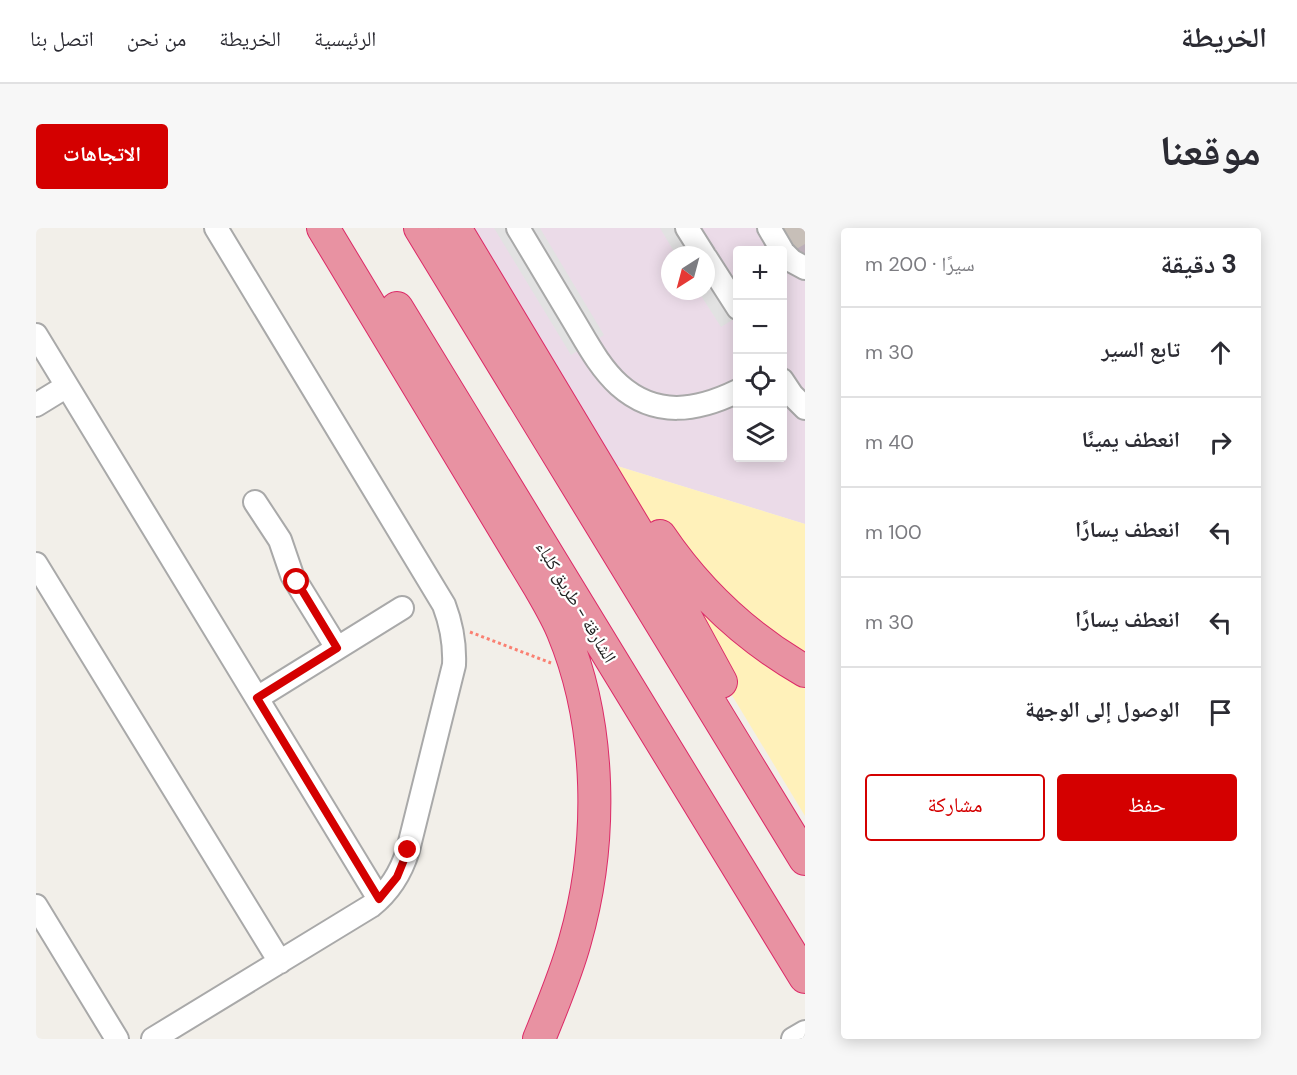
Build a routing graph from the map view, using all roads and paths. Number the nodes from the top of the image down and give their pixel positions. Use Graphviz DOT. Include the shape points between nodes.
graph roads {
  1 [pos="216,228"];
  2 [pos="323,228"];
  3 [pos="348,228"];
  4 [pos="420,228"];
  5 [pos="455,228"];
  6 [pos="518,228"];
  7 [pos="687,228"];
  8 [pos="769,228"];
  9 [pos="699,246"];
  10 [pos="789,259"];
  11 [pos="715,270"];
  12 [pos="733,295"];
  13 [pos="36,335"];
  14 [pos="527,348"];
  15 [pos="67,386"];
  16 [pos="733,393"];
  17 [pos="36,405"];
  18 [pos="255,502"];
  19 [pos="36,564"];
  20 [pos="402,608"];
  21 [pos="452,624"];
  22 [pos="337,648"];
  23 [pos="805,671"];
  24 [pos="577,673"];
  25 [pos="257,698"];
  26 [pos="789,832"];
  27 [pos="805,859"];
  28 [pos="379,899"];
  29 [pos="36,906"];
  30 [pos="280,962"];
  31 [pos="805,977"];
  32 [pos="805,1032"];
  33 [pos="117,1039"];
  34 [pos="153,1039"];
  35 [pos="539,1039"];
  36 [pos="793,1039"];
  1 -- 21 [label="street" via="428,577"];
  2 -- 24 [label="highway" via="540,588 563,631"];
  3 -- 31 [label="highway, الشارقة - طريق كلباء"];
  4 -- 26 [label="highway"];
  5 -- 14 [label="highway"];
  6 -- 16 [label="street" via="594,353 620,386 659,406 681,409 703,406"];
  7 -- 9 [label="street"];
  8 -- 10 [label="street"];
  11 -- 12 [label="street"];
  13 -- 15 [label="street"];
  14 -- 23 [label="highway" via="698,586 735,623"];
  14 -- 26 [label="highway" via="682,609 775,784"];
  15 -- 17 [label="street"];
  15 -- 25 [label="street"];
  18 -- 22 [label="street" via="280,540 292,575"];
  19 -- 30 [label="street"];
  20 -- 22 [label="street"];
  21 -- 24 [label="path"];
  21 -- 28 [label="street" via="455,645 450,687 408,850 397,877"];
  22 -- 25 [label="street"];
  24 -- 35 [label="highway" via="592,750 593,826 576,940"];
  25 -- 28 [label="street"];
  26 -- 27 [label="highway"];
  28 -- 30 [label="street"];
  29 -- 33 [label="street"];
  30 -- 34 [label="street"];
  32 -- 36 [label="street"];
}
